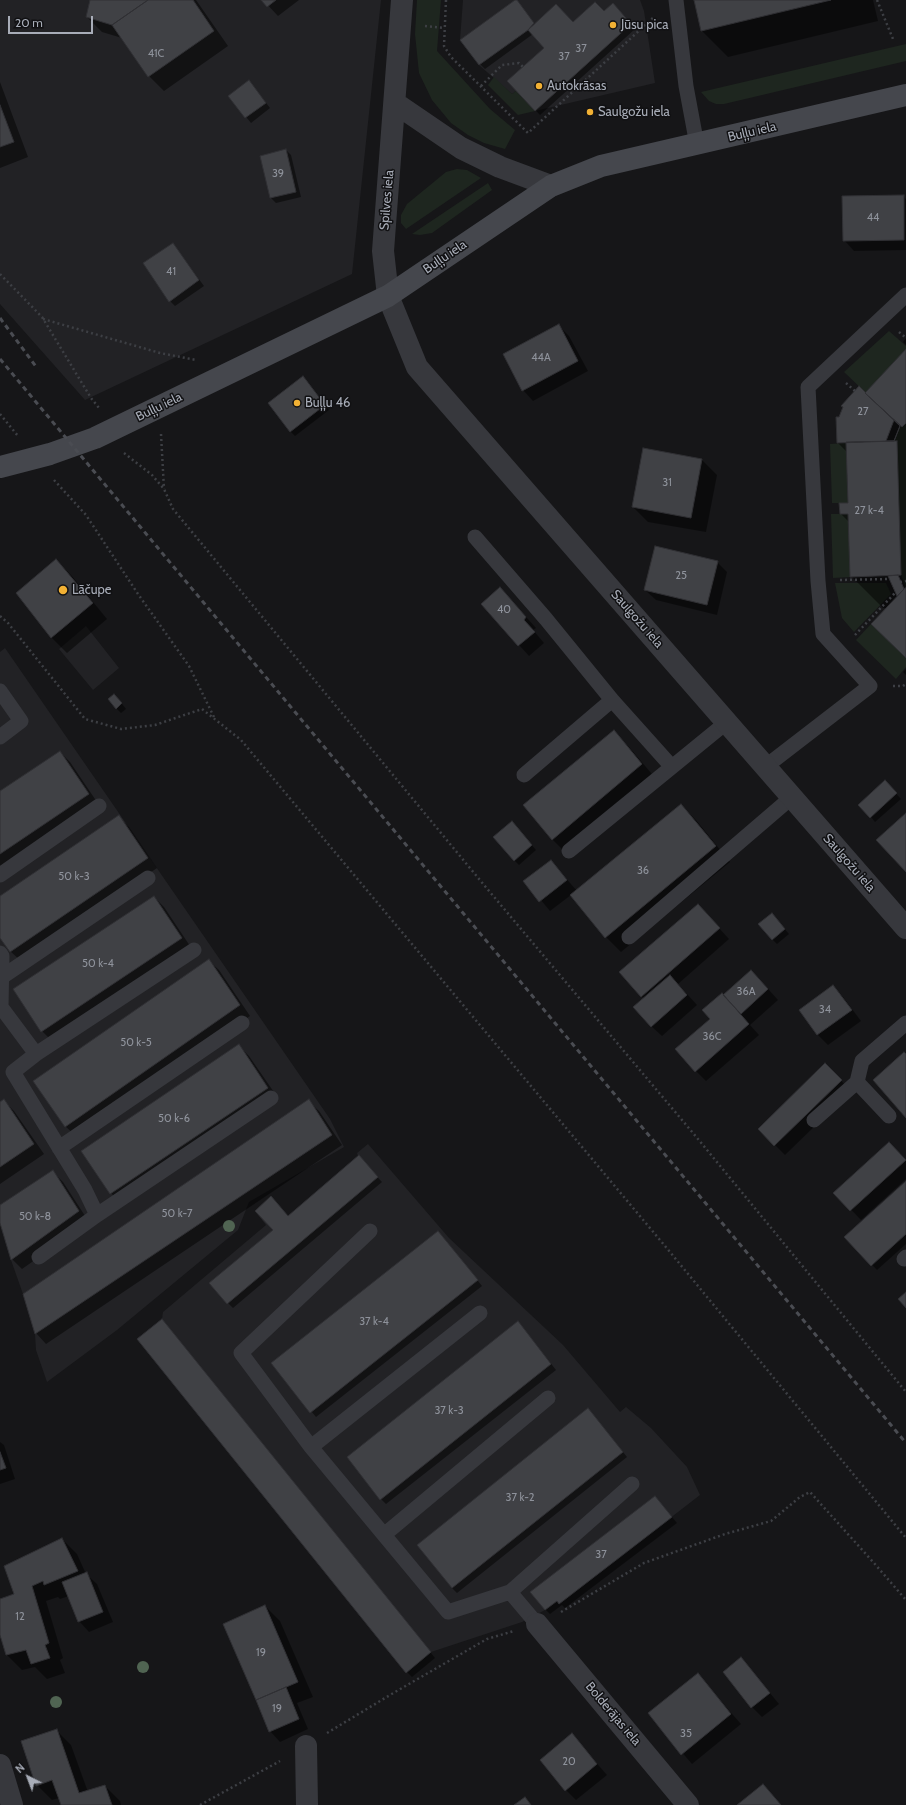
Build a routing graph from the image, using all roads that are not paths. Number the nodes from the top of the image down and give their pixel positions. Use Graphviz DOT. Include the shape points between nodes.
graph roads {
  1 [pos="402,0"];
  2 [pos="676,0"];
  3 [pos="906,95"];
  4 [pos="395,103"];
  5 [pos="697,145"];
  6 [pos="550,186"];
  7 [pos="906,295"];
  8 [pos="388,296"];
  9 [pos="0,467"];
  10 [pos="475,537"];
  11 [pos="1,694"];
  12 [pos="612,700"];
  13 [pos="727,722"];
  14 [pos="0,737"];
  15 [pos="672,767"];
  16 [pos="765,767"];
  17 [pos="524,775"];
  18 [pos="792,797"];
  19 [pos="99,806"];
  20 [pos="569,851"];
  21 [pos="0,875"];
  22 [pos="148,878"];
  23 [pos="906,928"];
  24 [pos="629,937"];
  25 [pos="194,950"];
  26 [pos="0,953"];
  27 [pos="2,977"];
  28 [pos="0,1006"];
  29 [pos="242,1023"];
  30 [pos="906,1023"];
  31 [pos="36,1054"];
  32 [pos="857,1082"];
  33 [pos="271,1098"];
  34 [pos="889,1116"];
  35 [pos="814,1120"];
  36 [pos="59,1148"];
  37 [pos="98,1215"];
  38 [pos="370,1231"];
  39 [pos="39,1257"];
  40 [pos="480,1313"];
  41 [pos="548,1398"];
  42 [pos="311,1447"];
  43 [pos="632,1484"];
  44 [pos="385,1534"];
  45 [pos="510,1592"];
  46 [pos="538,1624"];
  47 [pos="306,1746"];
  48 [pos="0,1765"];
  49 [pos="12,1805"];
  50 [pos="307,1805"];
  51 [pos="688,1805"];
  1 -- 4 [label="street, Spilves iela"];
  2 -- 5 [label="lane" via="686,86"];
  3 -- 5 [label="street, Buļļu iela"];
  4 -- 6 [label="street" via="461,148 500,167"];
  4 -- 8 [label="street, Spilves iela" via="383,250"];
  5 -- 6 [label="street, Buļļu iela" via="601,166"];
  6 -- 8 [label="street, Buļļu iela"];
  7 -- 16 [label="lane" via="808,387 823,634 870,686"];
  8 -- 9 [label="street, Buļļu iela" via="73,447"];
  8 -- 13 [label="street, Saulgožu iela" via="417,367"];
  10 -- 12 [label="lane"];
  11 -- 14 [label="lane" via="21,721"];
  12 -- 15 [label="lane"];
  12 -- 17 [label="lane"];
  13 -- 15 [label="lane"];
  13 -- 16 [label="street, Saulgožu iela"];
  15 -- 20 [label="lane"];
  16 -- 18 [label="street, Saulgožu iela"];
  18 -- 23 [label="street, Saulgožu iela"];
  18 -- 24 [label="lane"];
  19 -- 21 [label="lane"];
  22 -- 27 [label="lane"];
  25 -- 31 [label="lane"];
  26 -- 27 [label="lane"];
  27 -- 28 [label="lane"];
  28 -- 31 [label="lane"];
  29 -- 36 [label="lane"];
  30 -- 32 [label="lane" via="862,1061"];
  31 -- 36 [label="lane" via="13,1072"];
  32 -- 34 [label="lane"];
  32 -- 35 [label="lane"];
  33 -- 37 [label="lane"];
  36 -- 37 [label="lane"];
  37 -- 39 [label="lane"];
  38 -- 42 [label="lane" via="241,1353"];
  40 -- 42 [label="lane"];
  41 -- 44 [label="lane"];
  42 -- 44 [label="lane"];
  43 -- 45 [label="lane"];
  44 -- 45 [label="lane" via="448,1612"];
  45 -- 46 [label="lane"];
  46 -- 51 [label="street, Bolderājas iela"];
  47 -- 50 [label="street"];
  48 -- 49 [label="street"];
}
